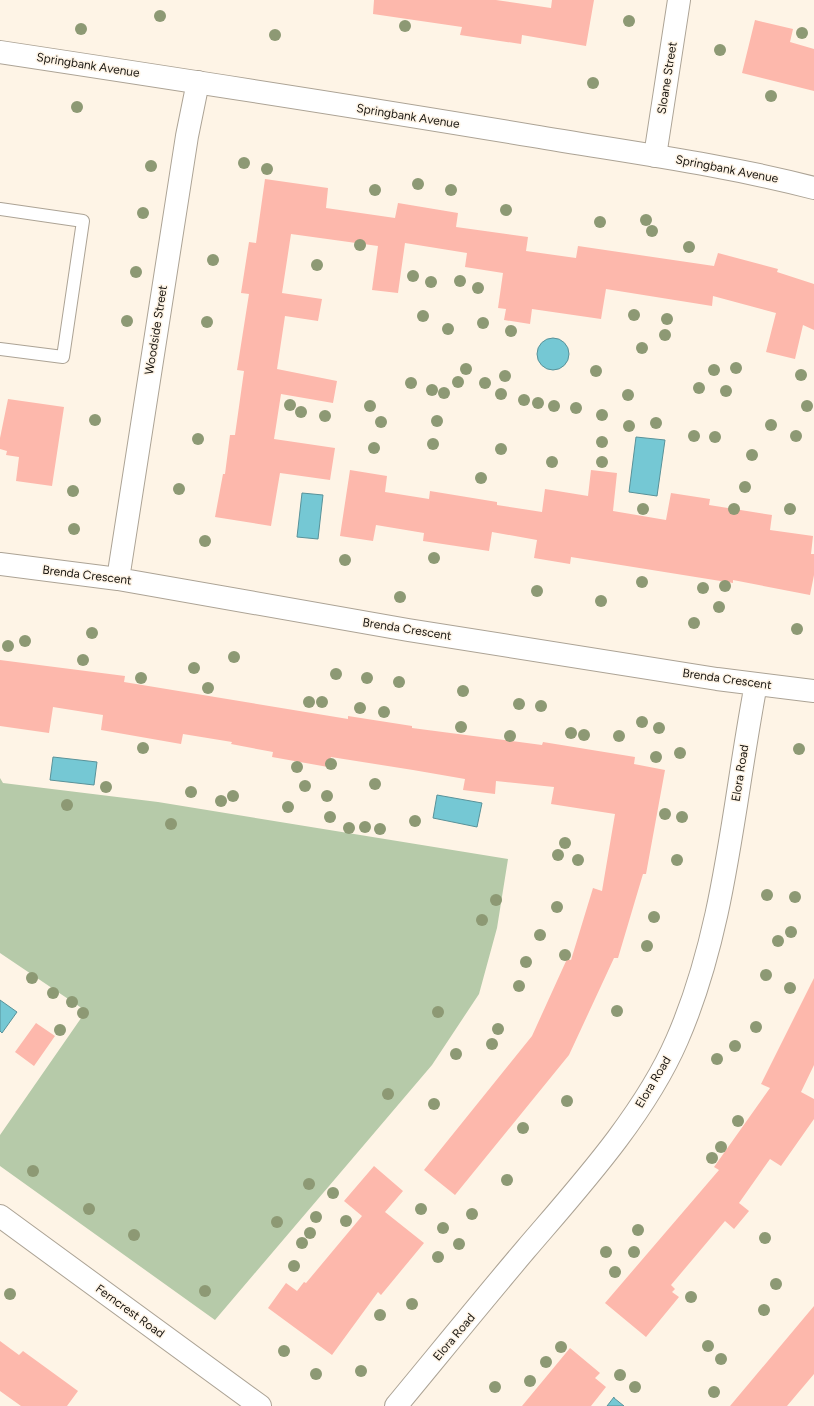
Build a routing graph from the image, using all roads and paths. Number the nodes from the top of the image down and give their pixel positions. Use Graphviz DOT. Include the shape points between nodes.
graph roads {
  1 [pos="679,0"];
  2 [pos="0,52"];
  3 [pos="198,82"];
  4 [pos="655,156"];
  5 [pos="814,188"];
  6 [pos="0,208"];
  7 [pos="0,349"];
  8 [pos="0,564"];
  9 [pos="118,579"];
  10 [pos="756,684"];
  11 [pos="814,692"];
  12 [pos="0,1216"];
  13 [pos="260,1406"];
  14 [pos="396,1406"];
  1 -- 4 [label="street, Sloane Street"];
  2 -- 3 [label="street, Springbank Avenue"];
  3 -- 4 [label="street, Springbank Avenue"];
  3 -- 9 [label="street, Woodside Street" via="187,136"];
  4 -- 5 [label="street, Springbank Avenue" via="769,176"];
  6 -- 7 [label="lane" via="83,221 63,357"];
  8 -- 9 [label="street, Brenda Crescent"];
  9 -- 10 [label="street, Brenda Crescent" via="382,626"];
  10 -- 11 [label="street, Brenda Crescent"];
  10 -- 14 [label="street, Elora Road" via="727,858 710,941 700,978 676,1041 640,1106 595,1169"];
  12 -- 13 [label="street, Ferncrest Road"];
}
